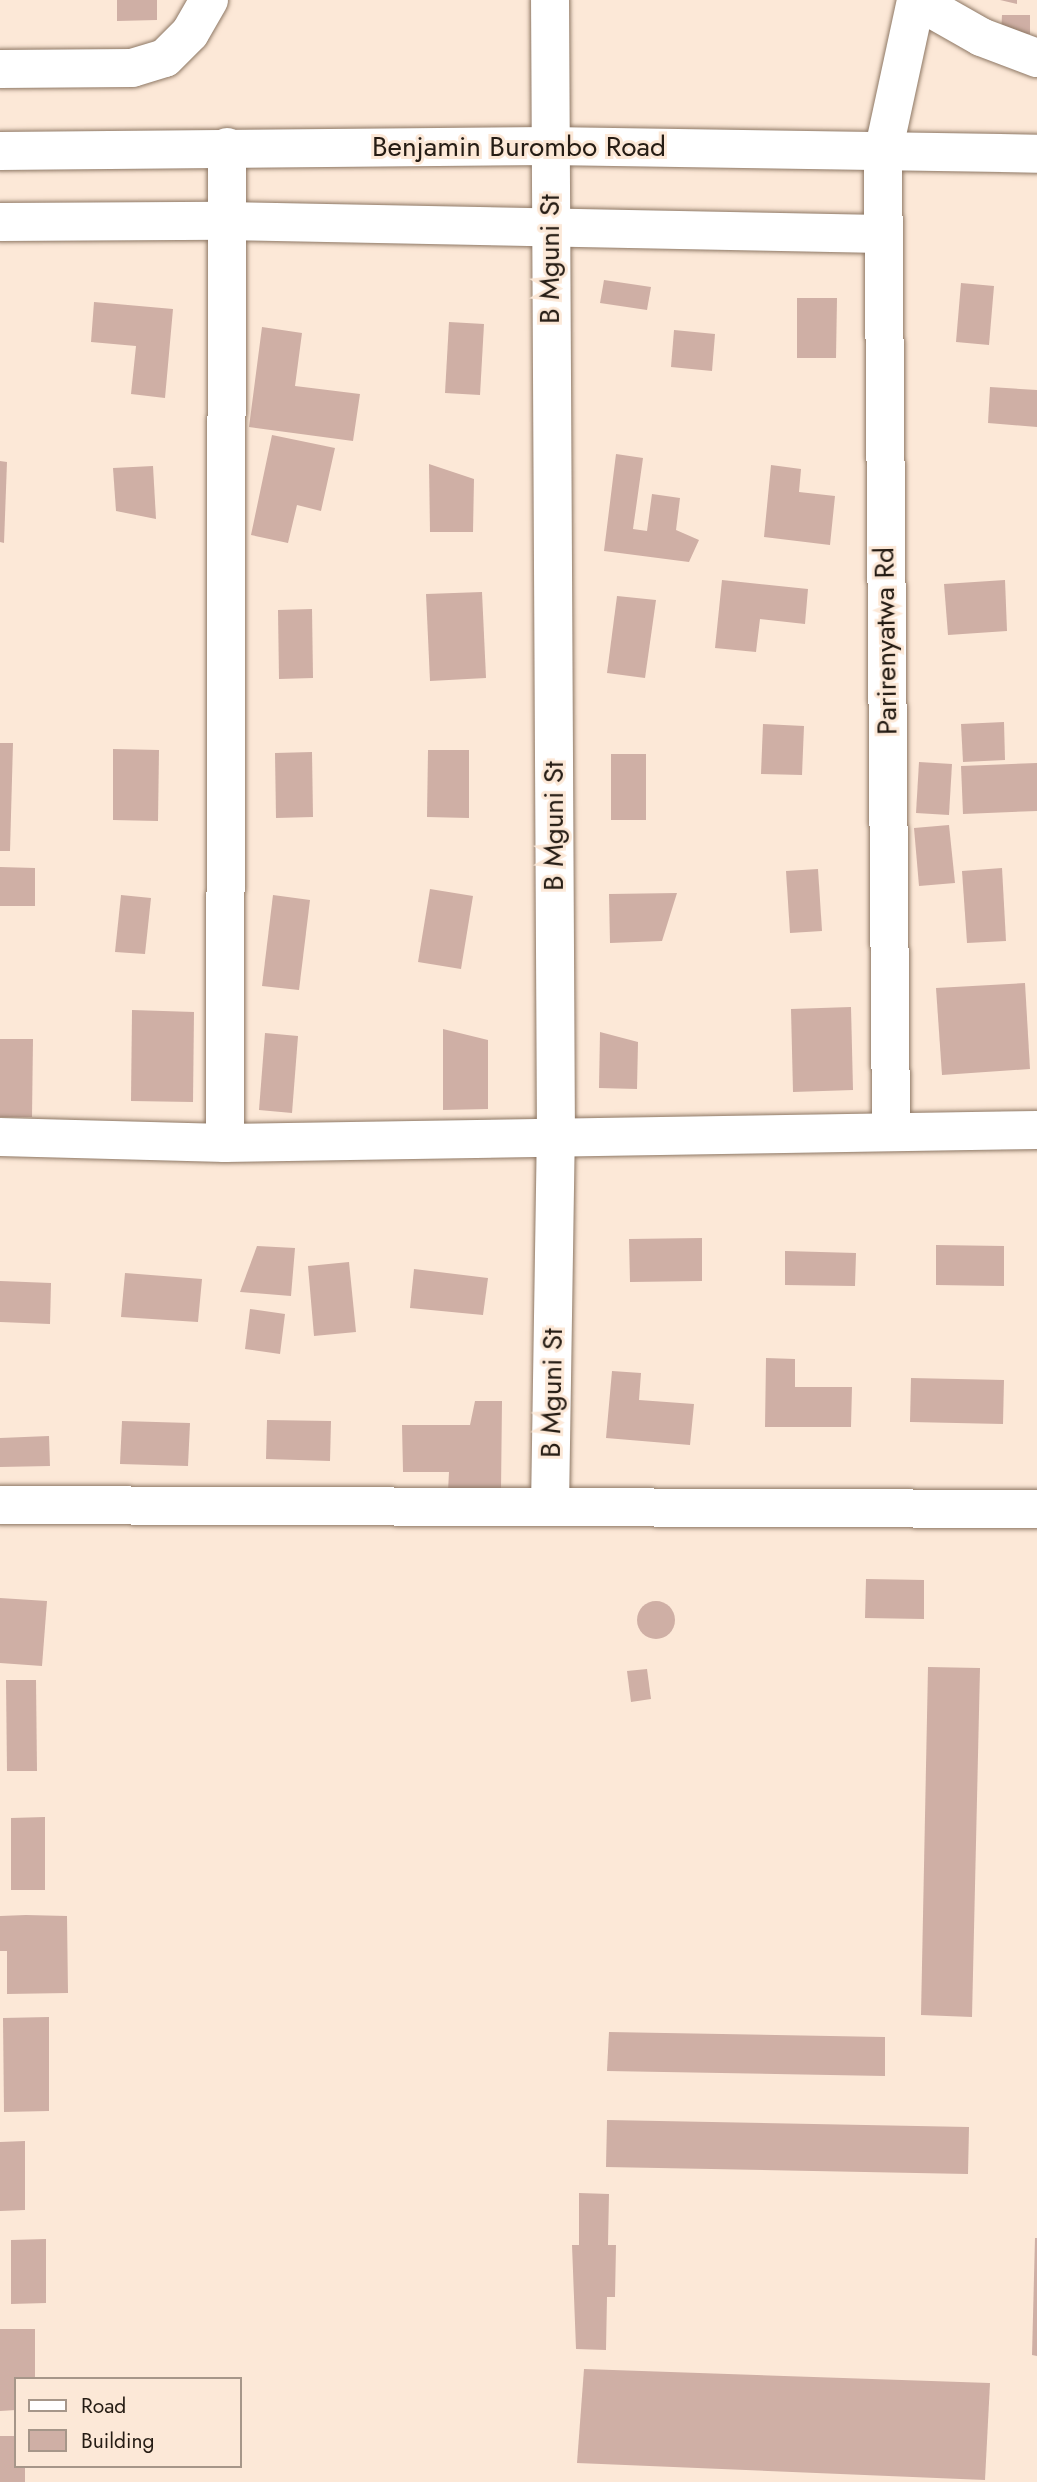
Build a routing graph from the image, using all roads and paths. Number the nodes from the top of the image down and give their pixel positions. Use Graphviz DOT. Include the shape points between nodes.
graph roads {
  1 [pos="209,0"];
  2 [pos="550,0"];
  3 [pos="916,0"];
  4 [pos="1037,58"];
  5 [pos="0,69"];
  6 [pos="549,146"];
  7 [pos="227,147"];
  8 [pos="0,150"];
  9 [pos="883,153"];
  10 [pos="1037,154"];
  11 [pos="225,221"];
  12 [pos="0,222"];
  13 [pos="550,227"];
  14 [pos="882,234"];
  15 [pos="891,1129"];
  16 [pos="1037,1130"];
  17 [pos="0,1137"];
  18 [pos="556,1140"];
  19 [pos="225,1143"];
  20 [pos="0,1505"];
  21 [pos="550,1507"];
  22 [pos="1037,1509"];
  1 -- 5 [label="street" via="190,33 165,58 132,68"];
  2 -- 6 [label="street, B Mguni St"];
  3 -- 4 [label="street" via="981,37"];
  3 -- 9 [label="street, Parirenyatwa Rd"];
  6 -- 7 [label="street, Benjamin Burombo Road"];
  6 -- 9 [label="street, Benjamin Burombo Road"];
  6 -- 13 [label="street, B Mguni St"];
  7 -- 8 [label="street, Benjamin Burombo Road"];
  7 -- 11 [label="street"];
  9 -- 10 [label="street, Benjamin Burombo Road"];
  9 -- 14 [label="street, Parirenyatwa Rd"];
  11 -- 12 [label="street"];
  11 -- 13 [label="street"];
  11 -- 19 [label="street"];
  13 -- 14 [label="street"];
  13 -- 18 [label="street, B Mguni St"];
  14 -- 15 [label="street, Parirenyatwa Rd"];
  15 -- 16 [label="street"];
  15 -- 18 [label="street"];
  17 -- 19 [label="street"];
  18 -- 19 [label="street"];
  18 -- 21 [label="street, B Mguni St"];
  20 -- 21 [label="street"];
  21 -- 22 [label="street"];
}
